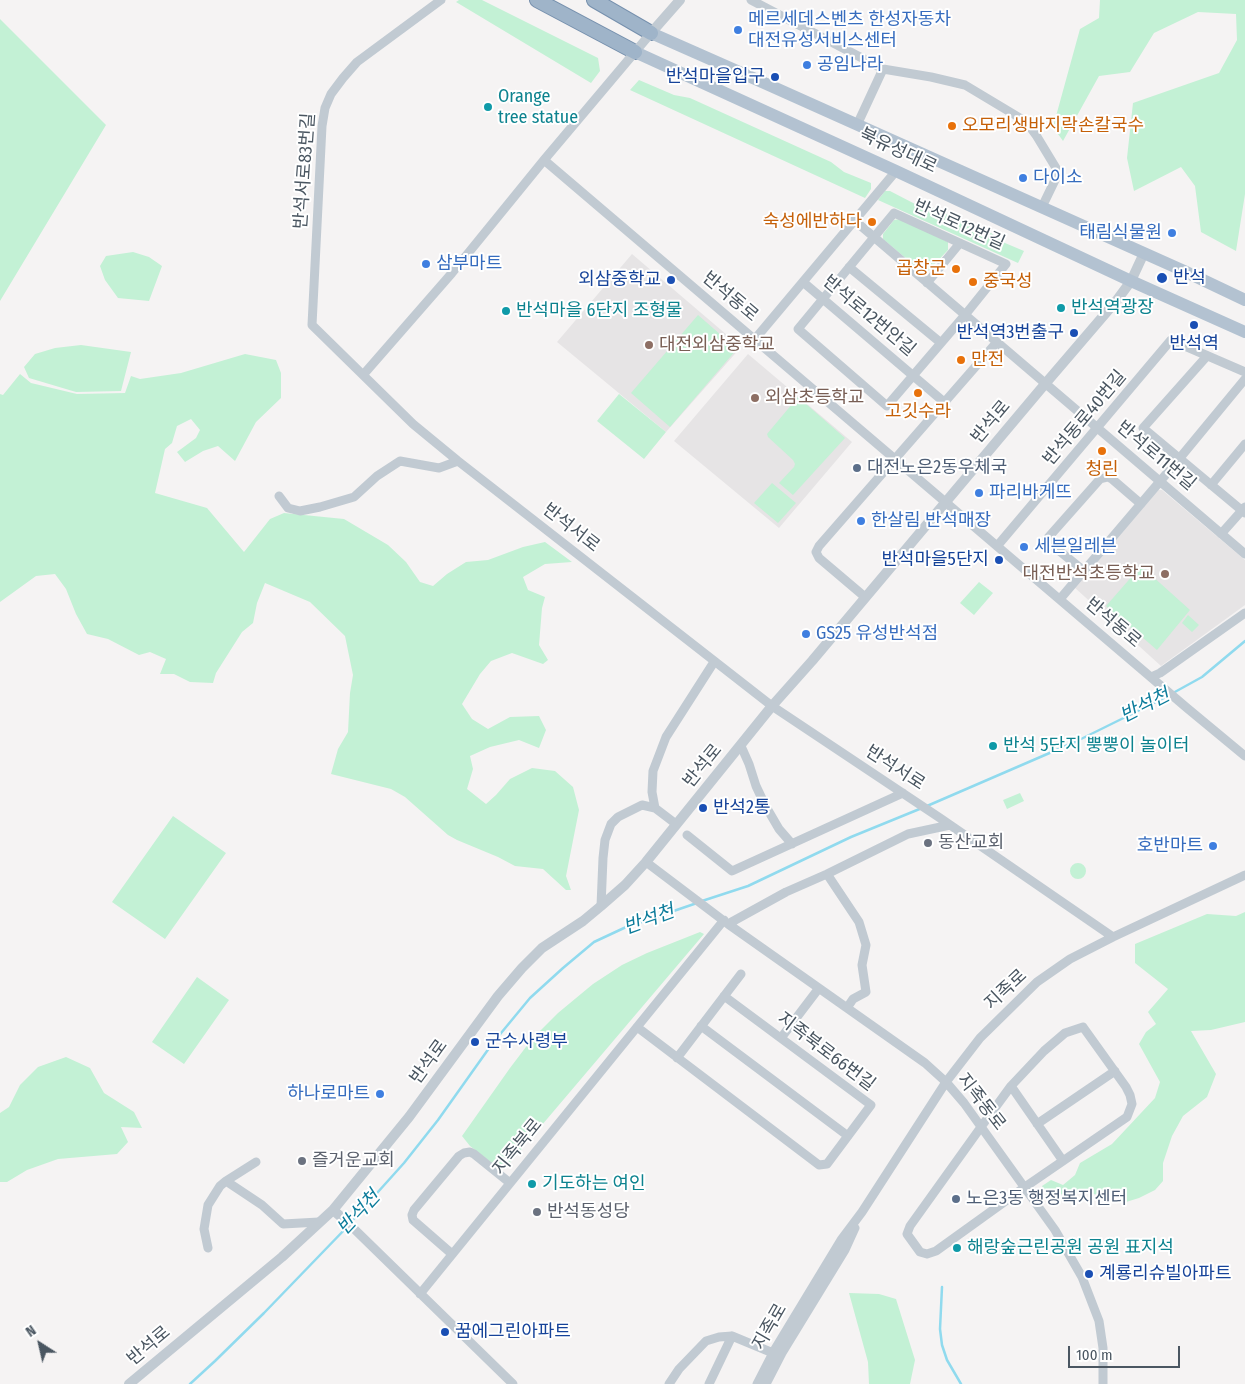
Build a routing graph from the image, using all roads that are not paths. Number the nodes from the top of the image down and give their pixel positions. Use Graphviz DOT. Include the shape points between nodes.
graph roads {
  1 [pos="537,0"];
  2 [pos="594,0"];
  3 [pos="680,0"];
  4 [pos="751,0"];
  5 [pos="434,2"];
  6 [pos="651,33"];
  7 [pos="635,52"];
  8 [pos="883,69"];
  9 [pos="857,124"];
  10 [pos="544,160"];
  11 [pos="896,171"];
  12 [pos="1042,207"];
  13 [pos="854,220"];
  14 [pos="874,237"];
  15 [pos="960,243"];
  16 [pos="1144,253"];
  17 [pos="849,268"];
  18 [pos="1131,281"];
  19 [pos="803,282"];
  20 [pos="927,283"];
  21 [pos="823,299"];
  22 [pos="1245,300"];
  23 [pos="965,315"];
  24 [pos="1245,332"];
  25 [pos="755,339"];
  26 [pos="996,342"];
  27 [pos="941,343"];
  28 [pos="1207,356"];
  29 [pos="1245,372"];
  30 [pos="363,375"];
  31 [pos="914,375"];
  32 [pos="1245,379"];
  33 [pos="1045,384"];
  34 [pos="944,402"];
  35 [pos="1097,428"];
  36 [pos="1245,444"];
  37 [pos="895,459"];
  38 [pos="1179,459"];
  39 [pos="458,461"];
  40 [pos="1159,481"];
  41 [pos="1211,485"];
  42 [pos="279,496"];
  43 [pos="946,502"];
  44 [pos="1141,504"];
  45 [pos="1244,511"];
  46 [pos="1221,534"];
  47 [pos="998,545"];
  48 [pos="1245,554"];
  49 [pos="1084,571"];
  50 [pos="865,598"];
  51 [pos="1060,599"];
  52 [pos="1245,613"];
  53 [pos="714,662"];
  54 [pos="1151,677"];
  55 [pos="772,706"];
  56 [pos="741,746"];
  57 [pos="1245,756"];
  58 [pos="905,794"];
  59 [pos="655,808"];
  60 [pos="676,824"];
  61 [pos="950,825"];
  62 [pos="687,835"];
  63 [pos="792,844"];
  64 [pos="646,862"];
  65 [pos="827,874"];
  66 [pos="1245,875"];
  67 [pos="602,906"];
  68 [pos="726,922"];
  69 [pos="1113,937"];
  70 [pos="741,974"];
  71 [pos="819,988"];
  72 [pos="724,996"];
  73 [pos="847,1008"];
  74 [pos="701,1026"];
  75 [pos="637,1027"];
  76 [pos="781,1038"];
  77 [pos="677,1058"];
  78 [pos="1115,1070"];
  79 [pos="946,1082"];
  80 [pos="1011,1086"];
  81 [pos="1037,1124"];
  82 [pos="981,1127"];
  83 [pos="848,1136"];
  84 [pos="1063,1161"];
  85 [pos="256,1162"];
  86 [pos="226,1181"];
  87 [pos="510,1183"];
  88 [pos="1025,1187"];
  89 [pos="333,1210"];
  90 [pos="862,1212"];
  91 [pos="319,1222"];
  92 [pos="347,1222"];
  93 [pos="208,1248"];
  94 [pos="452,1254"];
  95 [pos="420,1294"];
  96 [pos="732,1336"];
  97 [pos="772,1353"];
  98 [pos="129,1384"];
  99 [pos="513,1384"];
  100 [pos="669,1384"];
  101 [pos="709,1384"];
  102 [pos="757,1384"];
  103 [pos="766,1384"];
  104 [pos="1102,1384"];
  1 -- 7 [label="highway, 북유성대로"];
  2 -- 6 [label="highway, 북유성대로"];
  3 -- 6 [label="street"];
  4 -- 8 [label="street"];
  5 -- 30 [label="street, 반석서로83번길" via="357,62 342,78 325,108 312,325"];
  6 -- 7 [label="street"];
  6 -- 9 [label="main road, 북유성대로"];
  7 -- 10 [label="street"];
  7 -- 11 [label="main road, 북유성대로"];
  8 -- 9 [label="street"];
  8 -- 12 [label="street" via="965,85 1028,124 1056,168 1056,178"];
  9 -- 12 [label="main road, 북유성대로"];
  10 -- 25 [label="street, 반석동로"];
  10 -- 30 [label="street"];
  11 -- 13 [label="street"];
  11 -- 18 [label="main road, 북유성대로"];
  12 -- 16 [label="main road, 북유성대로"];
  13 -- 14 [label="street"];
  13 -- 19 [label="street"];
  14 -- 15 [label="street, 반석로12번길" via="894,213"];
  14 -- 17 [label="street"];
  14 -- 20 [label="street"];
  15 -- 20 [label="street"];
  15 -- 23 [label="street, 반석로12번길" via="1006,264"];
  16 -- 18 [label="street, 반석로"];
  16 -- 22 [label="main road, 북유성대로"];
  17 -- 21 [label="street"];
  17 -- 27 [label="street, 반석로12번안길"];
  18 -- 24 [label="main road, 북유성대로"];
  18 -- 33 [label="street, 반석로"];
  19 -- 21 [label="street, 반석로12번안길"];
  19 -- 25 [label="street"];
  20 -- 23 [label="street"];
  21 -- 31 [label="street, 반석로12번안길"];
  21 -- 31 [label="street, 반석로12번안길" via="798,329 887,406"];
  23 -- 26 [label="street"];
  23 -- 27 [label="street, 반석로12번안길"];
  25 -- 37 [label="street, 반석동로"];
  26 -- 33 [label="street"];
  26 -- 34 [label="street"];
  27 -- 31 [label="street, 반석로12번안길"];
  28 -- 29 [label="street, 반석동로40번길"];
  28 -- 35 [label="street, 반석동로40번길" via="1171,340"];
  28 -- 38 [label="street" via="1143,428"];
  30 -- 39 [label="street, 반석서로"];
  31 -- 34 [label="street, 반석로12번안길"];
  32 -- 38 [label="street"];
  33 -- 35 [label="street, 반석로11번길"];
  33 -- 43 [label="street, 반석로"];
  34 -- 37 [label="street"];
  35 -- 40 [label="street, 반석로11번길"];
  35 -- 47 [label="street, 반석동로40번길"];
  36 -- 41 [label="street"];
  37 -- 43 [label="street, 반석동로"];
  37 -- 50 [label="street" via="816,552"];
  38 -- 40 [label="street"];
  38 -- 41 [label="street"];
  39 -- 42 [label="street" via="439,468 400,461 376,476 354,497 300,511 288,508"];
  39 -- 53 [label="street, 반석서로"];
  40 -- 44 [label="street"];
  40 -- 46 [label="street, 반석로11번길"];
  41 -- 45 [label="street"];
  43 -- 47 [label="street, 반석동로"];
  43 -- 50 [label="street, 반석로"];
  44 -- 49 [label="street"];
  44 -- 49 [label="street" via="1112,479 1100,478 1046,540"];
  45 -- 46 [label="street"];
  46 -- 48 [label="street, 반석로11번길"];
  47 -- 51 [label="street, 반석동로"];
  49 -- 51 [label="street"];
  50 -- 55 [label="street, 반석로"];
  51 -- 54 [label="street, 반석동로"];
  52 -- 54 [label="street"];
  53 -- 55 [label="street, 반석서로"];
  53 -- 59 [label="street" via="666,737 653,770"];
  54 -- 57 [label="street, 반석동로"];
  55 -- 56 [label="street, 반석로"];
  55 -- 58 [label="street, 반석서로"];
  56 -- 60 [label="street, 반석로"];
  56 -- 63 [label="street, 반석로" via="765,805"];
  58 -- 61 [label="street, 반석서로"];
  58 -- 63 [label="street"];
  59 -- 60 [label="street"];
  59 -- 67 [label="street" via="642,805 611,824 603,858"];
  60 -- 64 [label="street, 반석로"];
  61 -- 65 [label="street" via="908,834"];
  61 -- 69 [label="street, 반석서로"];
  62 -- 63 [label="street" via="732,871"];
  64 -- 67 [label="street, 반석로"];
  64 -- 68 [label="street, 지족동로"];
  65 -- 68 [label="street"];
  65 -- 73 [label="street" via="853,913 866,945 862,965 866,992"];
  66 -- 69 [label="street, 지족로"];
  67 -- 89 [label="street, 반석로" via="542,948 522,968 481,1018 409,1118"];
  68 -- 71 [label="street, 지족동로"];
  68 -- 75 [label="street, 지족북로"];
  69 -- 79 [label="street, 지족로" via="1070,959 1037,982 980,1038"];
  70 -- 72 [label="street"];
  71 -- 73 [label="street, 지족동로"];
  71 -- 76 [label="street"];
  72 -- 74 [label="street"];
  72 -- 76 [label="street, 지족북로66번길"];
  73 -- 79 [label="street, 지족동로" via="925,1063"];
  74 -- 77 [label="street"];
  74 -- 83 [label="street"];
  75 -- 77 [label="street, 지족북로66번길"];
  75 -- 87 [label="street, 지족북로"];
  76 -- 83 [label="street, 지족북로66번길" via="871,1104"];
  77 -- 83 [label="street, 지족북로66번길" via="819,1165 827,1164"];
  78 -- 80 [label="street" via="1083,1027 1065,1033"];
  78 -- 81 [label="street"];
  78 -- 84 [label="street" via="1130,1095 1132,1104 1126,1117"];
  79 -- 82 [label="street, 지족동로"];
  79 -- 90 [label="street, 지족로"];
  80 -- 81 [label="street"];
  80 -- 82 [label="street"];
  81 -- 84 [label="street"];
  82 -- 88 [label="street, 지족동로"];
  82 -- 88 [label="street" via="910,1226 907,1234 920,1252 936,1251"];
  84 -- 88 [label="street"];
  85 -- 86 [label="street"];
  86 -- 91 [label="street" via="262,1205 283,1224"];
  86 -- 93 [label="street" via="208,1205 204,1229"];
  87 -- 94 [label="street, 지족북로"];
  87 -- 94 [label="street" via="474,1154 464,1153 414,1210 413,1220"];
  88 -- 104 [label="street, 지족동로" via="1082,1277 1099,1321 1103,1345"];
  89 -- 91 [label="street, 반석로"];
  89 -- 92 [label="street"];
  90 -- 97 [label="street, 지족로" via="841,1240"];
  90 -- 103 [label="street, 지족로" via="845,1250"];
  91 -- 98 [label="street, 반석로" via="282,1257"];
  92 -- 95 [label="street"];
  94 -- 95 [label="street, 지족북로"];
  95 -- 99 [label="street"];
  96 -- 97 [label="street"];
  96 -- 100 [label="street" via="706,1341"];
  96 -- 101 [label="street"];
  97 -- 102 [label="street, 지족로"];
}
